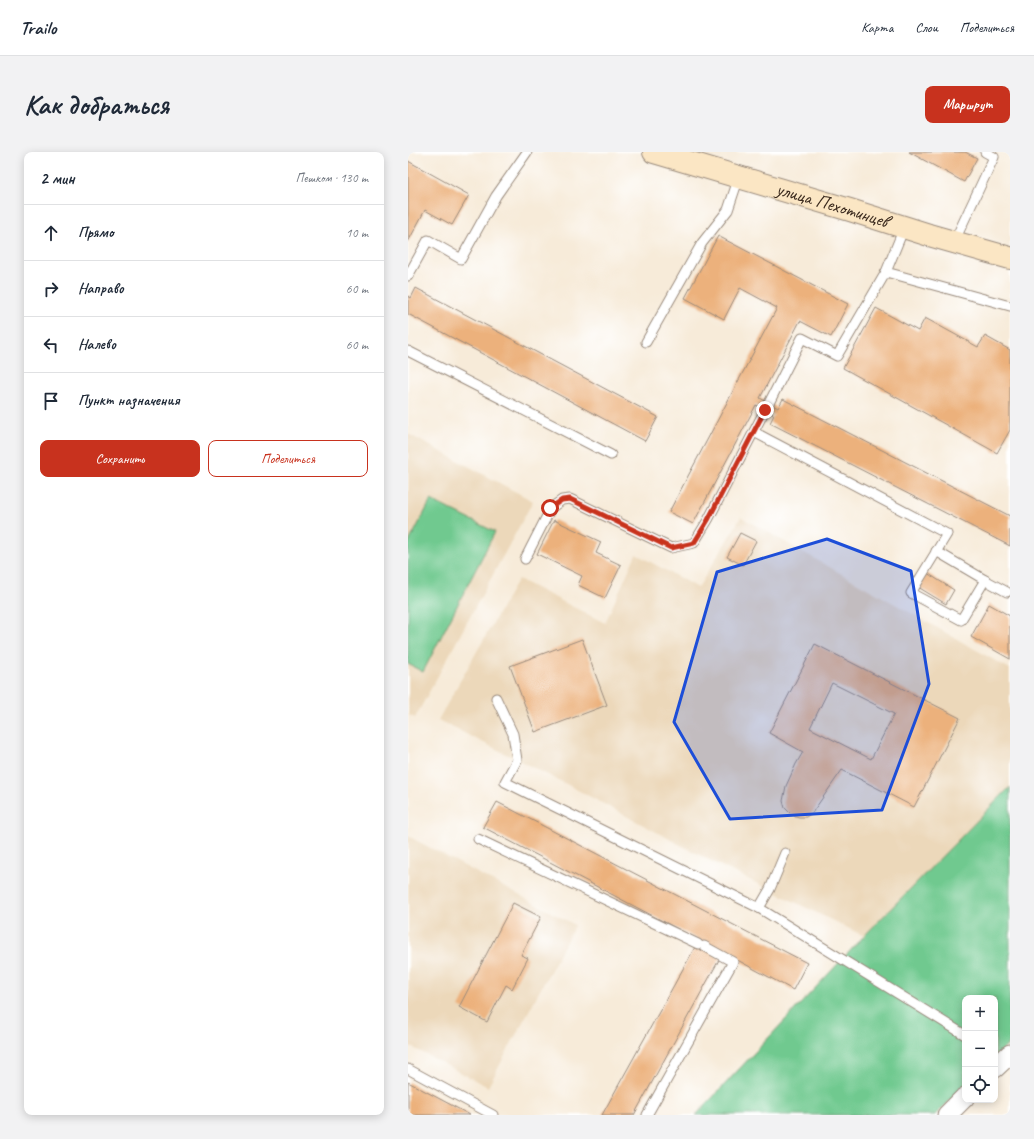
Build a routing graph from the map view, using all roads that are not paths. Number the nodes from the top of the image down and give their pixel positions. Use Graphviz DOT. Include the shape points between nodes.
graph roads {
  1 [pos="527,152"];
  2 [pos="654,152"];
  3 [pos="985,152"];
  4 [pos="684,156"];
  5 [pos="739,177"];
  6 [pos="904,228"];
  7 [pos="954,243"];
  8 [pos="1010,258"];
  9 [pos="886,272"];
  10 [pos="408,276"];
  11 [pos="1010,306"];
  12 [pos="646,342"];
  13 [pos="408,351"];
  14 [pos="754,432"];
  15 [pos="611,455"];
  16 [pos="936,551"];
  17 [pos="525,559"];
  18 [pos="985,580"];
  19 [pos="1006,592"];
  20 [pos="496,698"];
  21 [pos="478,839"];
  22 [pos="785,853"];
  23 [pos="759,908"];
  24 [pos="962,1033"];
  25 [pos="408,1069"];
  26 [pos="962,1100"];
  27 [pos="493,1115"];
  28 [pos="648,1115"];
  29 [pos="947,1115"];
  1 -- 10 [label="lane" via="496,196 461,259 428,240"];
  2 -- 4 [label="main road, улица Пехотинцев"];
  3 -- 7 [label="lane" via="994,157"];
  4 -- 5 [label="main road, улица Пехотинцев"];
  5 -- 6 [label="main road, улица Пехотинцев"];
  5 -- 12 [label="lane" via="728,210 702,243"];
  6 -- 7 [label="main road, улица Пехотинцев"];
  6 -- 9 [label="lane"];
  7 -- 8 [label="main road, улица Пехотинцев"];
  9 -- 11 [label="lane"];
  9 -- 14 [label="lane" via="837,356 802,338"];
  13 -- 15 [label="lane"];
  14 -- 16 [label="lane" via="947,534"];
  14 -- 17 [label="lane" via="694,543 671,548 570,499 562,500 550,508"];
  16 -- 18 [label="lane"];
  16 -- 18 [label="lane" via="911,593 961,620"];
  18 -- 19 [label="lane"];
  20 -- 23 [label="lane" via="513,734 517,760 505,782"];
  21 -- 28 [label="lane" via="733,962"];
  22 -- 23 [label="lane"];
  23 -- 24 [label="lane"];
  25 -- 27 [label="lane"];
  26 -- 29 [label="street"];
}
